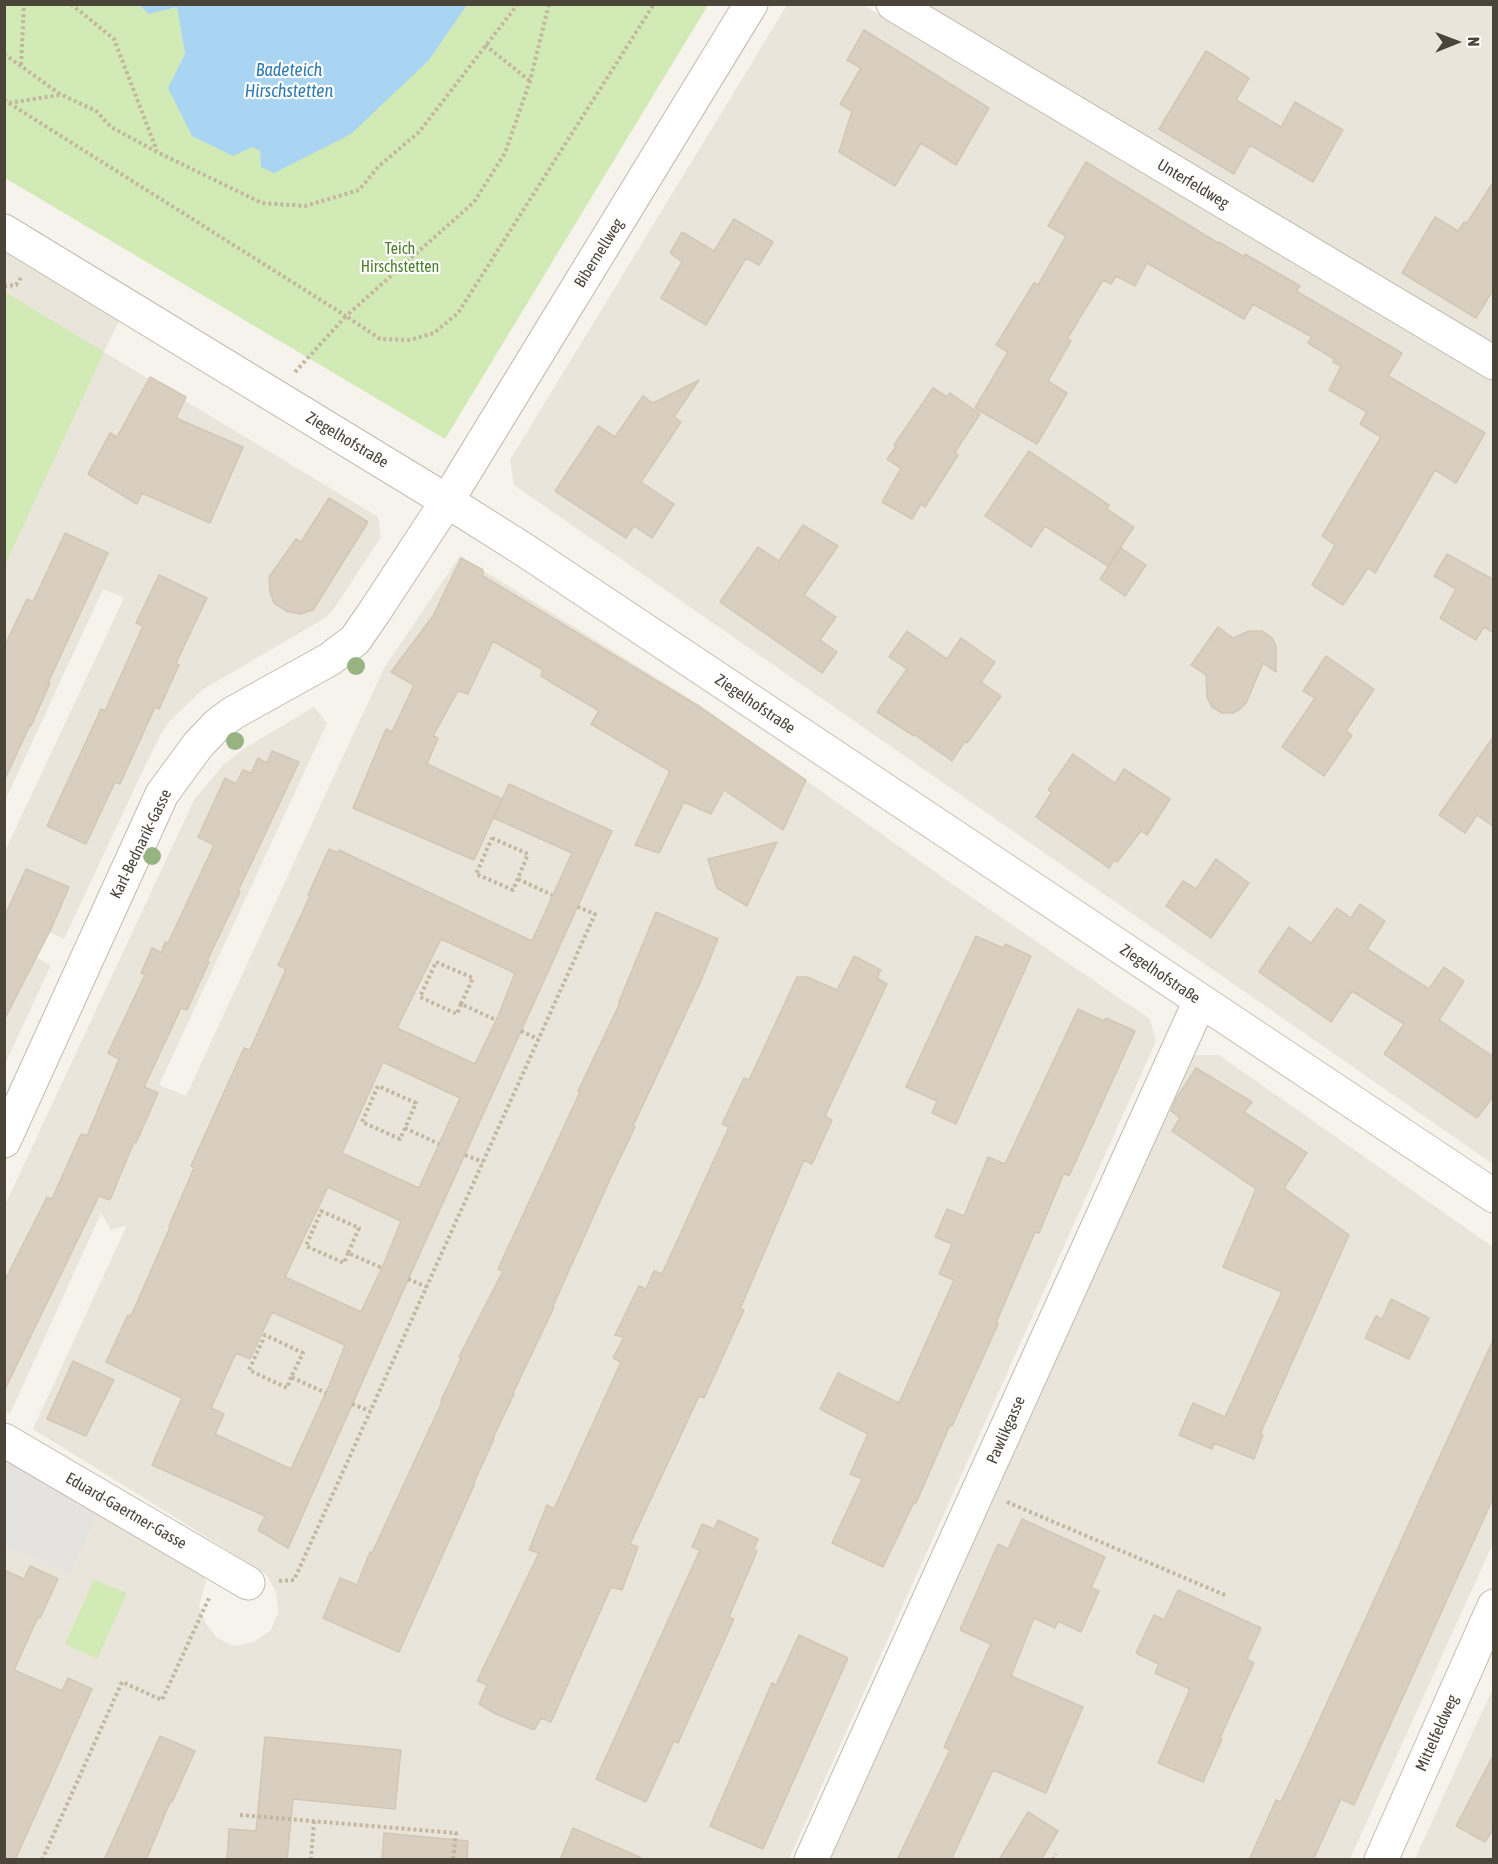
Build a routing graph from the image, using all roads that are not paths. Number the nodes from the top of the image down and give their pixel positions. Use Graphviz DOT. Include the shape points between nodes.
graph roads {
  1 [pos="751,4"];
  2 [pos="893,4"];
  3 [pos="4,231"];
  4 [pos="1494,363"];
  5 [pos="447,501"];
  6 [pos="1200,1001"];
  7 [pos="4,1141"];
  8 [pos="1494,1196"];
  9 [pos="4,1440"];
  10 [pos="235,1576"];
  11 [pos="1494,1606"];
  12 [pos="811,1860"];
  13 [pos="1381,1860"];
  1 -- 5 [label="street, Bibernellweg"];
  2 -- 4 [label="street, Unterfeldweg"];
  3 -- 5 [label="street, Ziegelhofstraße"];
  5 -- 6 [label="street, Ziegelhofstraße"];
  5 -- 7 [label="street, Karl-Bednarik-Gasse" via="354,640 330,659 217,725 162,794"];
  6 -- 8 [label="street, Ziegelhofstraße"];
  6 -- 12 [label="street, Pawlikgasse"];
  9 -- 10 [label="street, Eduard-Gaertner-Gasse"];
  11 -- 13 [label="street, Mittelfeldweg"];
}
